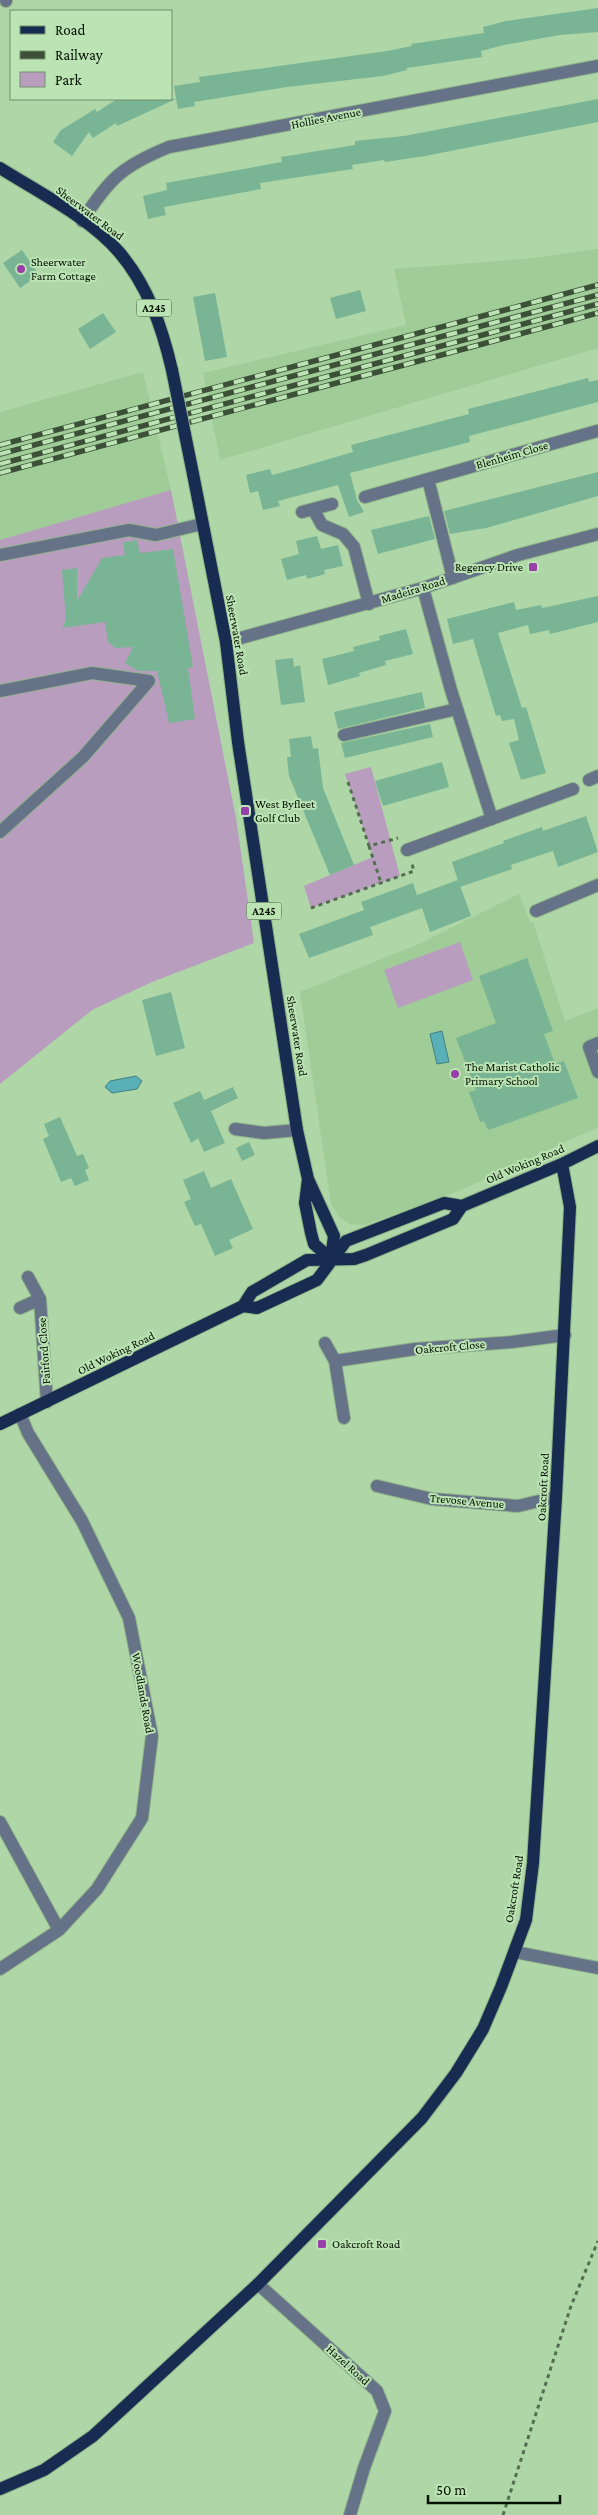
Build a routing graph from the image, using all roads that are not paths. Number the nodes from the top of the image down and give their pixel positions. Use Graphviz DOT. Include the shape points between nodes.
graph roads {
  1 [pos="598,66"];
  2 [pos="0,168"];
  3 [pos="82,221"];
  4 [pos="597,431"];
  5 [pos="428,479"];
  6 [pos="365,497"];
  7 [pos="332,504"];
  8 [pos="202,524"];
  9 [pos="598,534"];
  10 [pos="0,555"];
  11 [pos="453,578"];
  12 [pos="423,588"];
  13 [pos="368,604"];
  14 [pos="226,642"];
  15 [pos="0,691"];
  16 [pos="457,709"];
  17 [pos="344,735"];
  18 [pos="573,789"];
  19 [pos="492,819"];
  20 [pos="0,832"];
  21 [pos="407,850"];
  22 [pos="598,885"];
  23 [pos="536,912"];
  24 [pos="598,1043"];
  25 [pos="598,1072"];
  26 [pos="235,1129"];
  27 [pos="297,1130"];
  28 [pos="598,1146"];
  29 [pos="562,1164"];
  30 [pos="308,1180"];
  31 [pos="462,1206"];
  32 [pos="331,1259"];
  33 [pos="28,1277"];
  34 [pos="40,1300"];
  35 [pos="243,1306"];
  36 [pos="20,1308"];
  37 [pos="565,1335"];
  38 [pos="325,1343"];
  39 [pos="335,1361"];
  40 [pos="47,1402"];
  41 [pos="20,1414"];
  42 [pos="344,1418"];
  43 [pos="0,1424"];
  44 [pos="377,1486"];
  45 [pos="556,1497"];
  46 [pos="0,1822"];
  47 [pos="59,1930"];
  48 [pos="515,1952"];
  49 [pos="598,1968"];
  50 [pos="0,1969"];
  51 [pos="258,2284"];
  52 [pos="0,2489"];
  53 [pos="350,2515"];
  1 -- 3 [label="street, Hollies Avenue" via="169,147 121,171"];
  2 -- 3 [label="main road, Sheerwater Road / A245"];
  3 -- 8 [label="main road, Sheerwater Road / A245, bridge" via="120,253 159,320"];
  4 -- 5 [label="street, Blenheim Close"];
  5 -- 6 [label="street, Blenheim Close"];
  5 -- 11 [label="street"];
  7 -- 13 [label="street" via="307,510 322,525 343,534 354,547"];
  8 -- 10 [label="street" via="156,535 130,530"];
  8 -- 14 [label="main road, Sheerwater Road / A245"];
  9 -- 11 [label="street, Madeira Road" via="518,555"];
  11 -- 12 [label="street, Madeira Road"];
  12 -- 13 [label="street, Madeira Road"];
  12 -- 16 [label="street"];
  13 -- 14 [label="street, Madeira Road"];
  14 -- 27 [label="main road, Sheerwater Road / A245" via="238,742"];
  15 -- 20 [label="street" via="92,673 149,680 83,757"];
  16 -- 17 [label="street"];
  16 -- 19 [label="street"];
  18 -- 19 [label="street"];
  19 -- 21 [label="street"];
  22 -- 23 [label="street"];
  24 -- 25 [label="street" via="589,1047"];
  26 -- 27 [label="street" via="264,1133"];
  27 -- 30 [label="main road, Sheerwater Road / A245"];
  28 -- 29 [label="main road, Old Woking Road"];
  29 -- 31 [label="main road, Old Woking Road"];
  29 -- 37 [label="main road, Oakcroft Road" via="570,1207"];
  30 -- 32 [label="main road, Sheerwater Road / A245" via="334,1236"];
  30 -- 32 [label="main road, Sheerwater Road / A245" via="305,1203 314,1244"];
  31 -- 32 [label="main road, Old Woking Road" via="453,1219 366,1255 354,1259"];
  31 -- 32 [label="main road, Old Woking Road" via="444,1204 346,1240"];
  32 -- 35 [label="main road, Old Woking Road" via="308,1260 298,1265 252,1292"];
  32 -- 35 [label="main road, Old Woking Road" via="318,1280 257,1308"];
  33 -- 34 [label="street, Fairford Close"];
  34 -- 36 [label="street, Fairford Close"];
  34 -- 40 [label="street, Fairford Close"];
  35 -- 40 [label="main road, Old Woking Road"];
  37 -- 39 [label="street, Oakcroft Close" via="415,1349"];
  37 -- 45 [label="main road, Oakcroft Road"];
  38 -- 39 [label="street"];
  39 -- 42 [label="street"];
  40 -- 41 [label="main road, Old Woking Road"];
  41 -- 43 [label="main road, Old Woking Road"];
  41 -- 47 [label="street, Woodlands Road" via="28,1433 82,1521 129,1618 152,1736 142,1818 97,1889"];
  44 -- 45 [label="street, Trevose Avenue" via="432,1499 518,1506"];
  45 -- 48 [label="main road, Oakcroft Road" via="533,1864 526,1920"];
  46 -- 47 [label="street"];
  47 -- 50 [label="street, Woodlands Road"];
  48 -- 49 [label="street"];
  48 -- 51 [label="main road, Oakcroft Road" via="483,2029 456,2073 422,2118"];
  51 -- 52 [label="main road, Oakcroft Road" via="93,2436 44,2470"];
  51 -- 53 [label="street, Hazel Road" via="378,2391 385,2411"];
}
